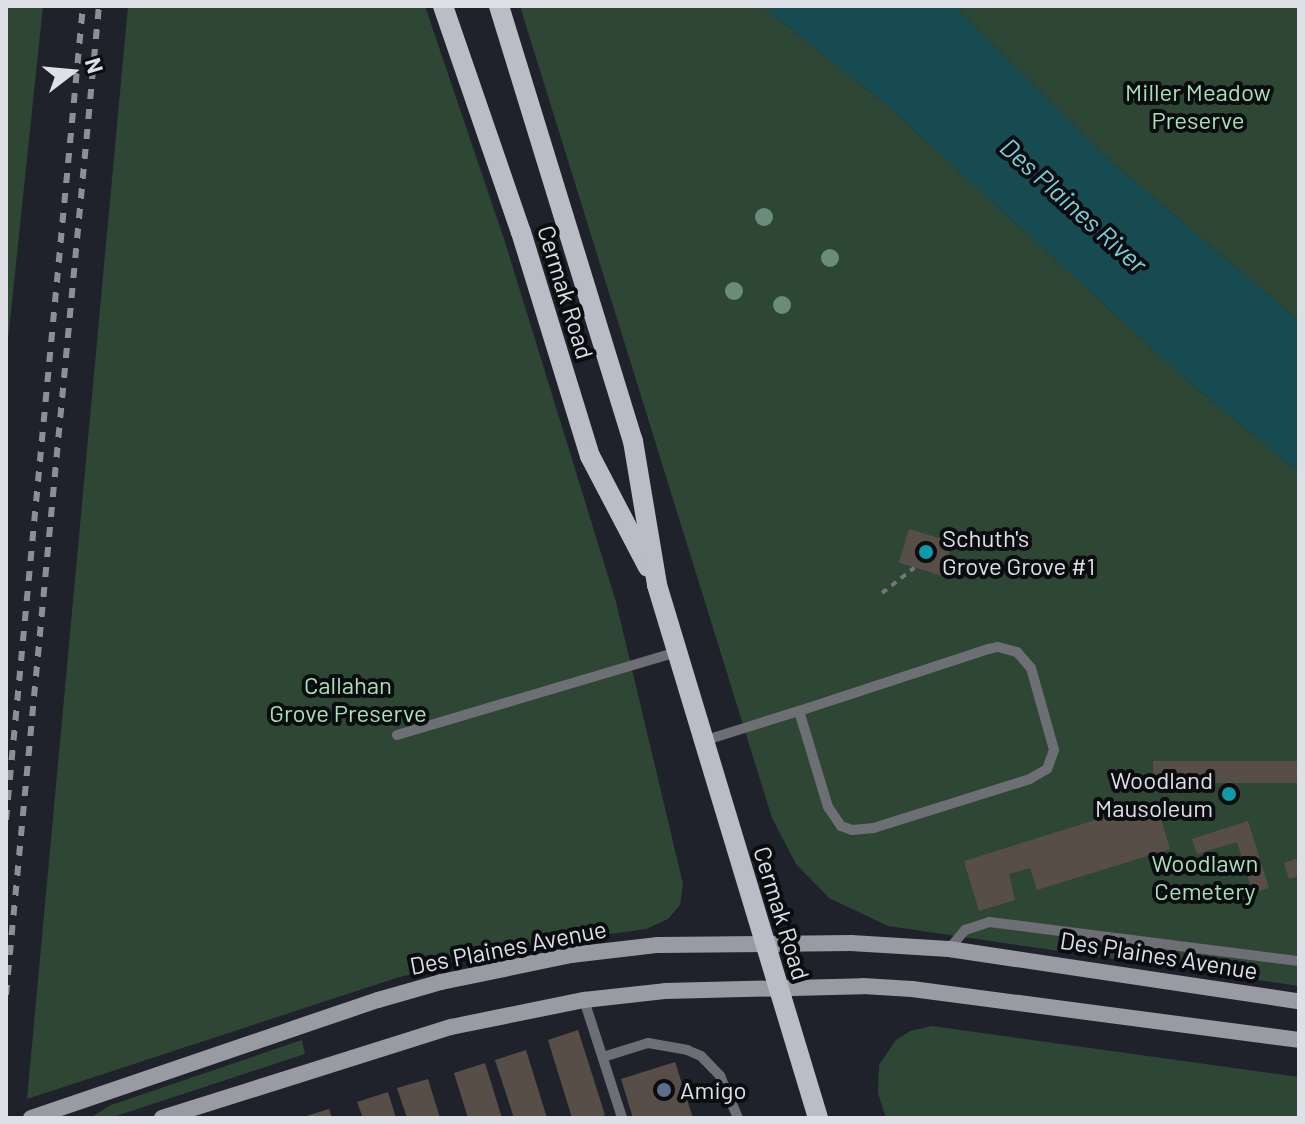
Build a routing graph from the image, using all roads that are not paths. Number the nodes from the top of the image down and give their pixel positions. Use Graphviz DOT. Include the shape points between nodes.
graph roads {
  1 [pos="443,6"];
  2 [pos="499,6"];
  3 [pos="657,585"];
  4 [pos="677,652"];
  5 [pos="799,711"];
  6 [pos="397,735"];
  7 [pos="703,741"];
  8 [pos="763,944"];
  9 [pos="949,949"];
  10 [pos="1299,961"];
  11 [pos="778,988"];
  12 [pos="584,1000"];
  13 [pos="1299,1001"];
  14 [pos="1299,1040"];
  15 [pos="603,1057"];
  16 [pos="31,1118"];
  17 [pos="162,1118"];
  18 [pos="622,1118"];
  19 [pos="738,1118"];
  20 [pos="818,1118"];
  1 -- 3 [label="main road, Cermak Road" via="590,456"];
  2 -- 3 [label="main road, Cermak Road" via="633,441"];
  3 -- 4 [label="main road, Cermak Road"];
  4 -- 6 [label="lane"];
  4 -- 7 [label="main road, Cermak Road"];
  5 -- 5 [label="lane" via="989,649 1008,648 1031,668 1054,750 1047,769 1030,779 874,828 852,830 841,826 828,807"];
  5 -- 7 [label="lane"];
  7 -- 8 [label="main road, Cermak Road"];
  8 -- 9 [label="main road, Des Plaines Avenue"];
  8 -- 11 [label="main road, Cermak Road"];
  8 -- 16 [label="main road, Des Plaines Avenue" via="658,945 571,955 441,982"];
  9 -- 10 [label="lane" via="965,930 989,922"];
  9 -- 13 [label="main road, Des Plaines Avenue"];
  11 -- 12 [label="main road"];
  11 -- 14 [label="main road" via="912,989"];
  11 -- 20 [label="main road, Cermak Road"];
  12 -- 15 [label="lane"];
  12 -- 17 [label="main road" via="395,1042"];
  15 -- 18 [label="lane"];
  15 -- 19 [label="lane" via="648,1043 701,1056 720,1076"];
}
